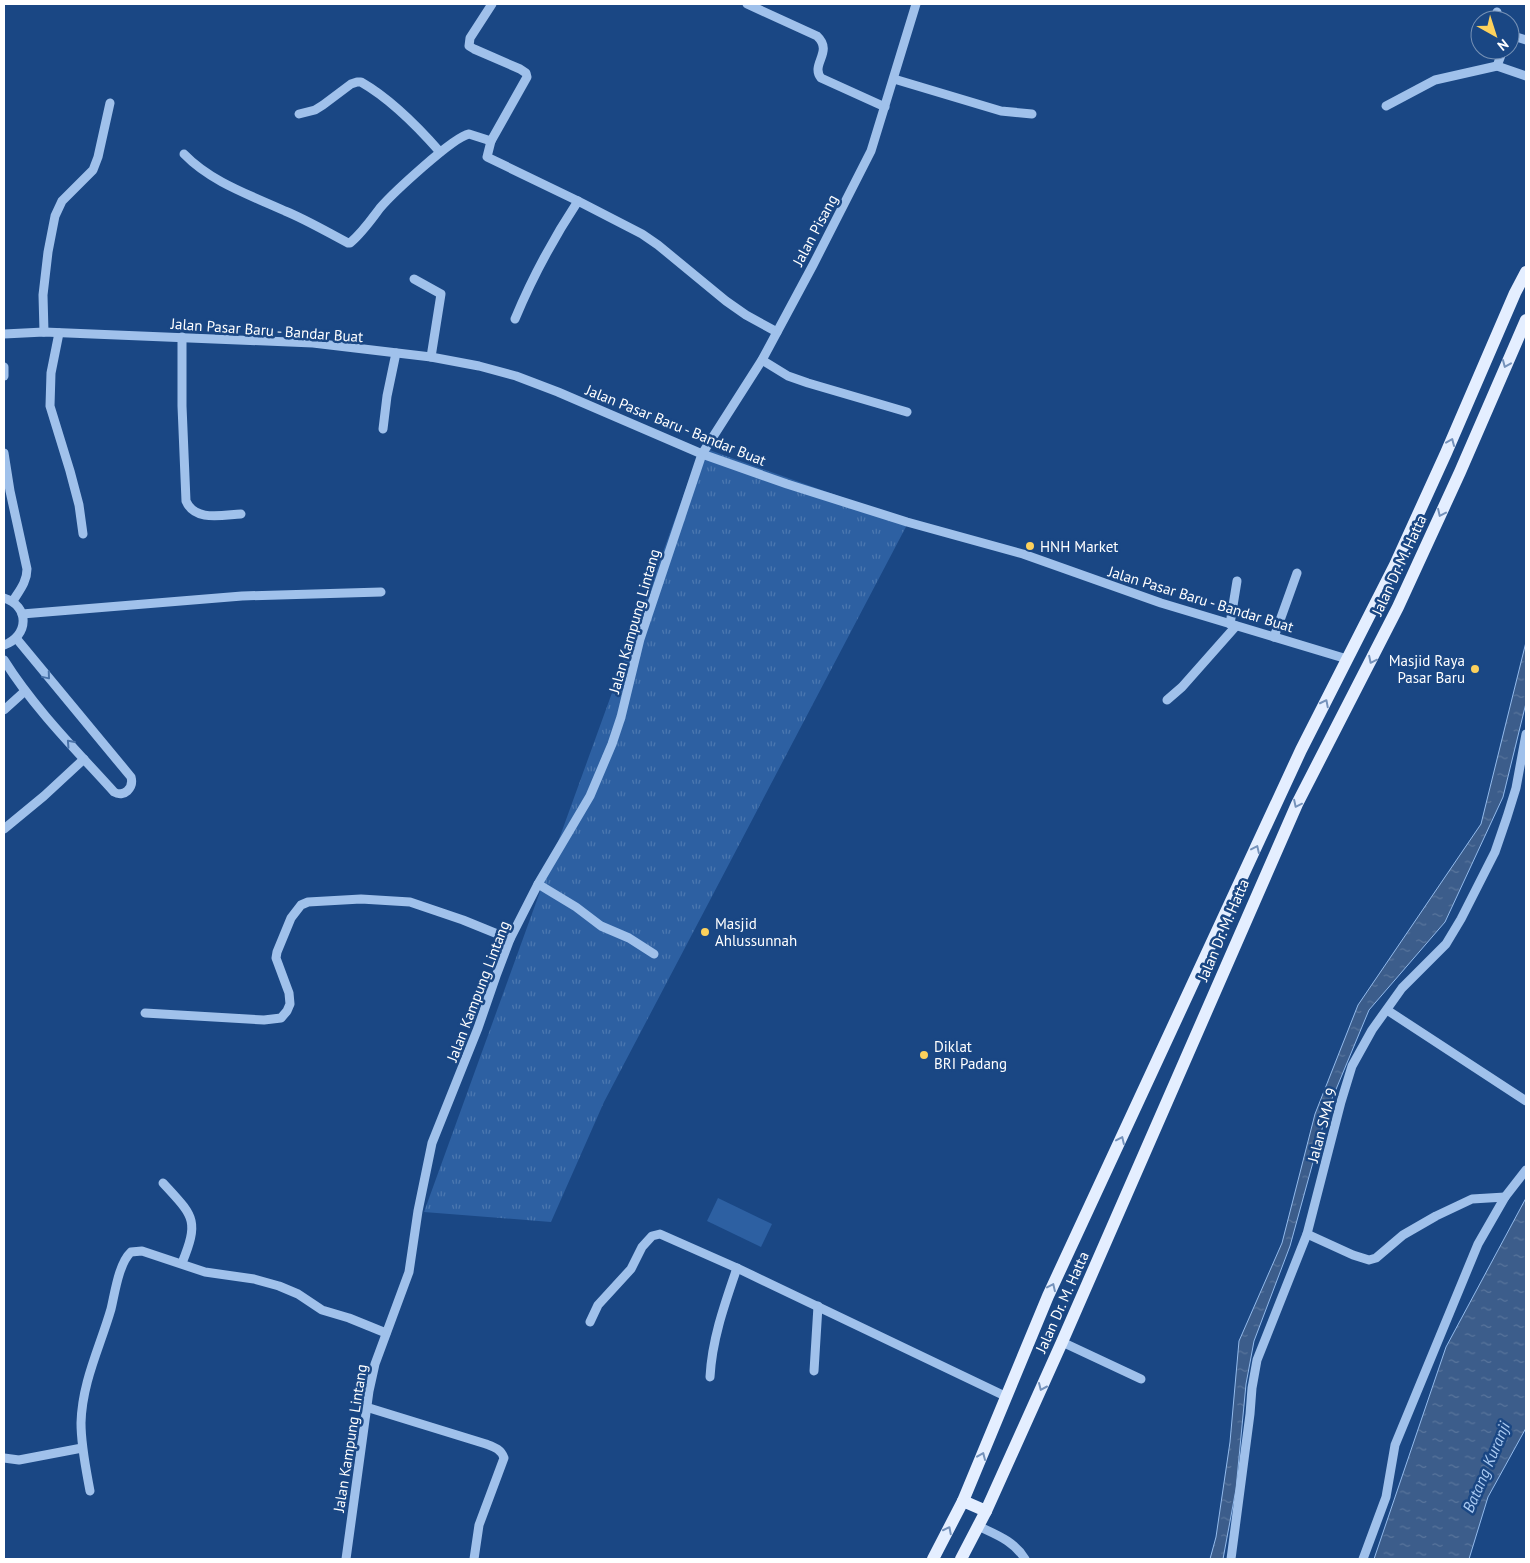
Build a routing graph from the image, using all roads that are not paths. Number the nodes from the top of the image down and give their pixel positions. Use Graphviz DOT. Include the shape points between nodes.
graph roads {
  1 [pos="492,4"];
  2 [pos="747,4"];
  3 [pos="916,4"];
  4 [pos="1499,60"];
  5 [pos="1497,66"];
  6 [pos="1526,76"];
  7 [pos="894,79"];
  8 [pos="110,102"];
  9 [pos="1386,106"];
  10 [pos="885,107"];
  11 [pos="299,114"];
  12 [pos="1032,114"];
  13 [pos="491,141"];
  14 [pos="440,152"];
  15 [pos="184,154"];
  16 [pos="578,201"];
  17 [pos="1526,272"];
  18 [pos="414,280"];
  19 [pos="515,319"];
  20 [pos="1526,320"];
  21 [pos="44,332"];
  22 [pos="777,332"];
  23 [pos="58,333"];
  24 [pos="4,334"];
  25 [pos="182,337"];
  26 [pos="396,353"];
  27 [pos="431,357"];
  28 [pos="762,360"];
  29 [pos="4,367"];
  30 [pos="4,376"];
  31 [pos="907,412"];
  32 [pos="383,429"];
  33 [pos="4,453"];
  34 [pos="702,454"];
  35 [pos="240,514"];
  36 [pos="83,534"];
  37 [pos="1297,573"];
  38 [pos="1237,581"];
  39 [pos="381,592"];
  40 [pos="4,598"];
  41 [pos="13,601"];
  42 [pos="22,614"];
  43 [pos="1233,625"];
  44 [pos="1274,637"];
  45 [pos="16,638"];
  46 [pos="4,645"];
  47 [pos="1347,659"];
  48 [pos="4,660"];
  49 [pos="25,691"];
  50 [pos="1167,700"];
  51 [pos="4,710"];
  52 [pos="1526,734"];
  53 [pos="84,759"];
  54 [pos="4,828"];
  55 [pos="1240,882"];
  56 [pos="538,884"];
  57 [pos="1258,890"];
  58 [pos="510,939"];
  59 [pos="654,954"];
  60 [pos="1387,1010"];
  61 [pos="145,1013"];
  62 [pos="1526,1101"];
  63 [pos="1526,1170"];
  64 [pos="163,1183"];
  65 [pos="1505,1197"];
  66 [pos="1307,1234"];
  67 [pos="182,1263"];
  68 [pos="737,1268"];
  69 [pos="818,1306"];
  70 [pos="590,1322"];
  71 [pos="386,1333"];
  72 [pos="1062,1342"];
  73 [pos="814,1371"];
  74 [pos="710,1377"];
  75 [pos="1141,1379"];
  76 [pos="1007,1397"];
  77 [pos="366,1407"];
  78 [pos="82,1448"];
  79 [pos="4,1458"];
  80 [pos="90,1491"];
  81 [pos="963,1500"];
  82 [pos="986,1511"];
  83 [pos="978,1526"];
  84 [pos="346,1559"];
  85 [pos="474,1559"];
  86 [pos="933,1559"];
  87 [pos="961,1559"];
  88 [pos="1025,1559"];
  89 [pos="1230,1559"];
  90 [pos="1363,1559"];
  1 -- 13 [label="street" via="470,38 469,46 520,69 527,77"];
  2 -- 10 [label="street" via="817,36 824,51 817,69 821,78"];
  3 -- 7 [label="street, Jalan Pisang"];
  4 -- 5 [label="street"];
  5 -- 6 [label="street"];
  5 -- 9 [label="street" via="1435,80"];
  7 -- 10 [label="street, Jalan Pisang"];
  7 -- 12 [label="street" via="1001,111"];
  8 -- 21 [label="street" via="93,170 62,201 55,216 43,295"];
  10 -- 22 [label="street, Jalan Pisang" via="871,151"];
  11 -- 14 [label="street" via="315,110 351,84 361,82 402,113"];
  13 -- 14 [label="street" via="466,134"];
  13 -- 16 [label="street" via="487,157"];
  14 -- 15 [label="street" via="392,195 348,243 236,190"];
  16 -- 19 [label="street" via="529,286"];
  16 -- 22 [label="street" via="642,234 726,301"];
  47 -- 17 [label="main road, Jalan Dr. M. Hatta, one-way" via="1414,525"];
  18 -- 27 [label="street" via="442,294"];
  20 -- 57 [label="main road, Jalan Dr. M. Hatta, one-way" via="1398,607 1297,804"];
  21 -- 23 [label="street, Jalan Pasar Baru - Bandar Buat"];
  21 -- 24 [label="street, Jalan Pasar Baru - Bandar Buat"];
  22 -- 28 [label="street, Jalan Pisang"];
  23 -- 25 [label="street, Jalan Pasar Baru - Bandar Buat"];
  23 -- 36 [label="street" via="51,373 50,406 74,488"];
  25 -- 26 [label="street, Jalan Pasar Baru - Bandar Buat" via="313,343"];
  25 -- 35 [label="street" via="186,501 191,509 202,515"];
  26 -- 27 [label="street, Jalan Pasar Baru - Bandar Buat"];
  26 -- 32 [label="street"];
  27 -- 34 [label="street, Jalan Pasar Baru - Bandar Buat" via="516,376"];
  28 -- 31 [label="street" via="788,376"];
  28 -- 34 [label="street, Jalan Pisang"];
  29 -- 30 [label="street"];
  33 -- 41 [label="street" via="27,569 24,584"];
  34 -- 43 [label="street, Jalan Pasar Baru - Bandar Buat" via="907,522 1023,554"];
  34 -- 56 [label="street, Jalan Kampung Lintang" via="640,639 612,744 590,796"];
  37 -- 44 [label="street"];
  38 -- 43 [label="street"];
  39 -- 42 [label="street" via="242,596"];
  40 -- 41 [label="street"];
  41 -- 42 [label="street"];
  42 -- 45 [label="street" via="22,627"];
  43 -- 44 [label="street, Jalan Pasar Baru - Bandar Buat"];
  43 -- 50 [label="street" via="1182,687"];
  44 -- 47 [label="street, Jalan Pasar Baru - Bandar Buat"];
  45 -- 46 [label="street"];
  45 -- 53 [label="street, one-way" via="132,777 130,789 123,794 114,792"];
  55 -- 47 [label="main road, Jalan Dr. M. Hatta, one-way"];
  48 -- 49 [label="street"];
  49 -- 51 [label="street"];
  53 -- 49 [label="street, one-way"];
  52 -- 60 [label="street, Jalan SMA 9" via="1507,817 1495,852 1476,890 1446,944 1402,988"];
  53 -- 54 [label="street"];
  55 -- 57 [label="main road"];
  76 -- 55 [label="main road, Jalan Dr. M. Hatta, one-way" via="1048,1296"];
  56 -- 58 [label="street, Jalan Kampung Lintang"];
  56 -- 59 [label="street" via="601,926"];
  57 -- 72 [label="main road, Jalan Dr. M. Hatta"];
  58 -- 61 [label="street" via="410,902 361,899 308,902 291,918 277,952 290,1004 281,1018 264,1020"];
  58 -- 71 [label="street, Jalan Kampung Lintang" via="432,1143 409,1272"];
  60 -- 62 [label="street"];
  60 -- 66 [label="street, Jalan SMA 9" via="1352,1066"];
  63 -- 65 [label="street"];
  64 -- 67 [label="street" via="191,1218 193,1229"];
  65 -- 66 [label="street" via="1472,1199 1403,1235 1376,1258 1369,1260"];
  65 -- 90 [label="street" via="1478,1244 1395,1446 1386,1497"];
  66 -- 89 [label="street, Jalan SMA 9" via="1257,1360"];
  67 -- 71 [label="street" via="205,1272 279,1286 322,1310"];
  67 -- 78 [label="street" via="136,1250 127,1256 89,1373 83,1401"];
  68 -- 69 [label="street"];
  68 -- 70 [label="street" via="660,1234 652,1236 631,1268 598,1305"];
  68 -- 74 [label="street" via="719,1325"];
  69 -- 73 [label="street"];
  69 -- 76 [label="street"];
  71 -- 77 [label="street, Jalan Kampung Lintang" via="375,1364"];
  72 -- 75 [label="street"];
  72 -- 82 [label="main road, Jalan Dr. M. Hatta, one-way"];
  81 -- 76 [label="main road, Jalan Dr. M. Hatta, one-way"];
  77 -- 84 [label="street, Jalan Kampung Lintang"];
  77 -- 85 [label="street" via="486,1444 502,1453 504,1458 479,1525"];
  78 -- 79 [label="street" via="19,1460"];
  78 -- 80 [label="street"];
  81 -- 82 [label="main road"];
  86 -- 81 [label="main road, one-way"];
  82 -- 83 [label="main road, Jalan Dr. M. Hatta"];
  83 -- 87 [label="main road, Jalan Dr. M. Hatta"];
  83 -- 88 [label="street" via="1006,1539"];
}
